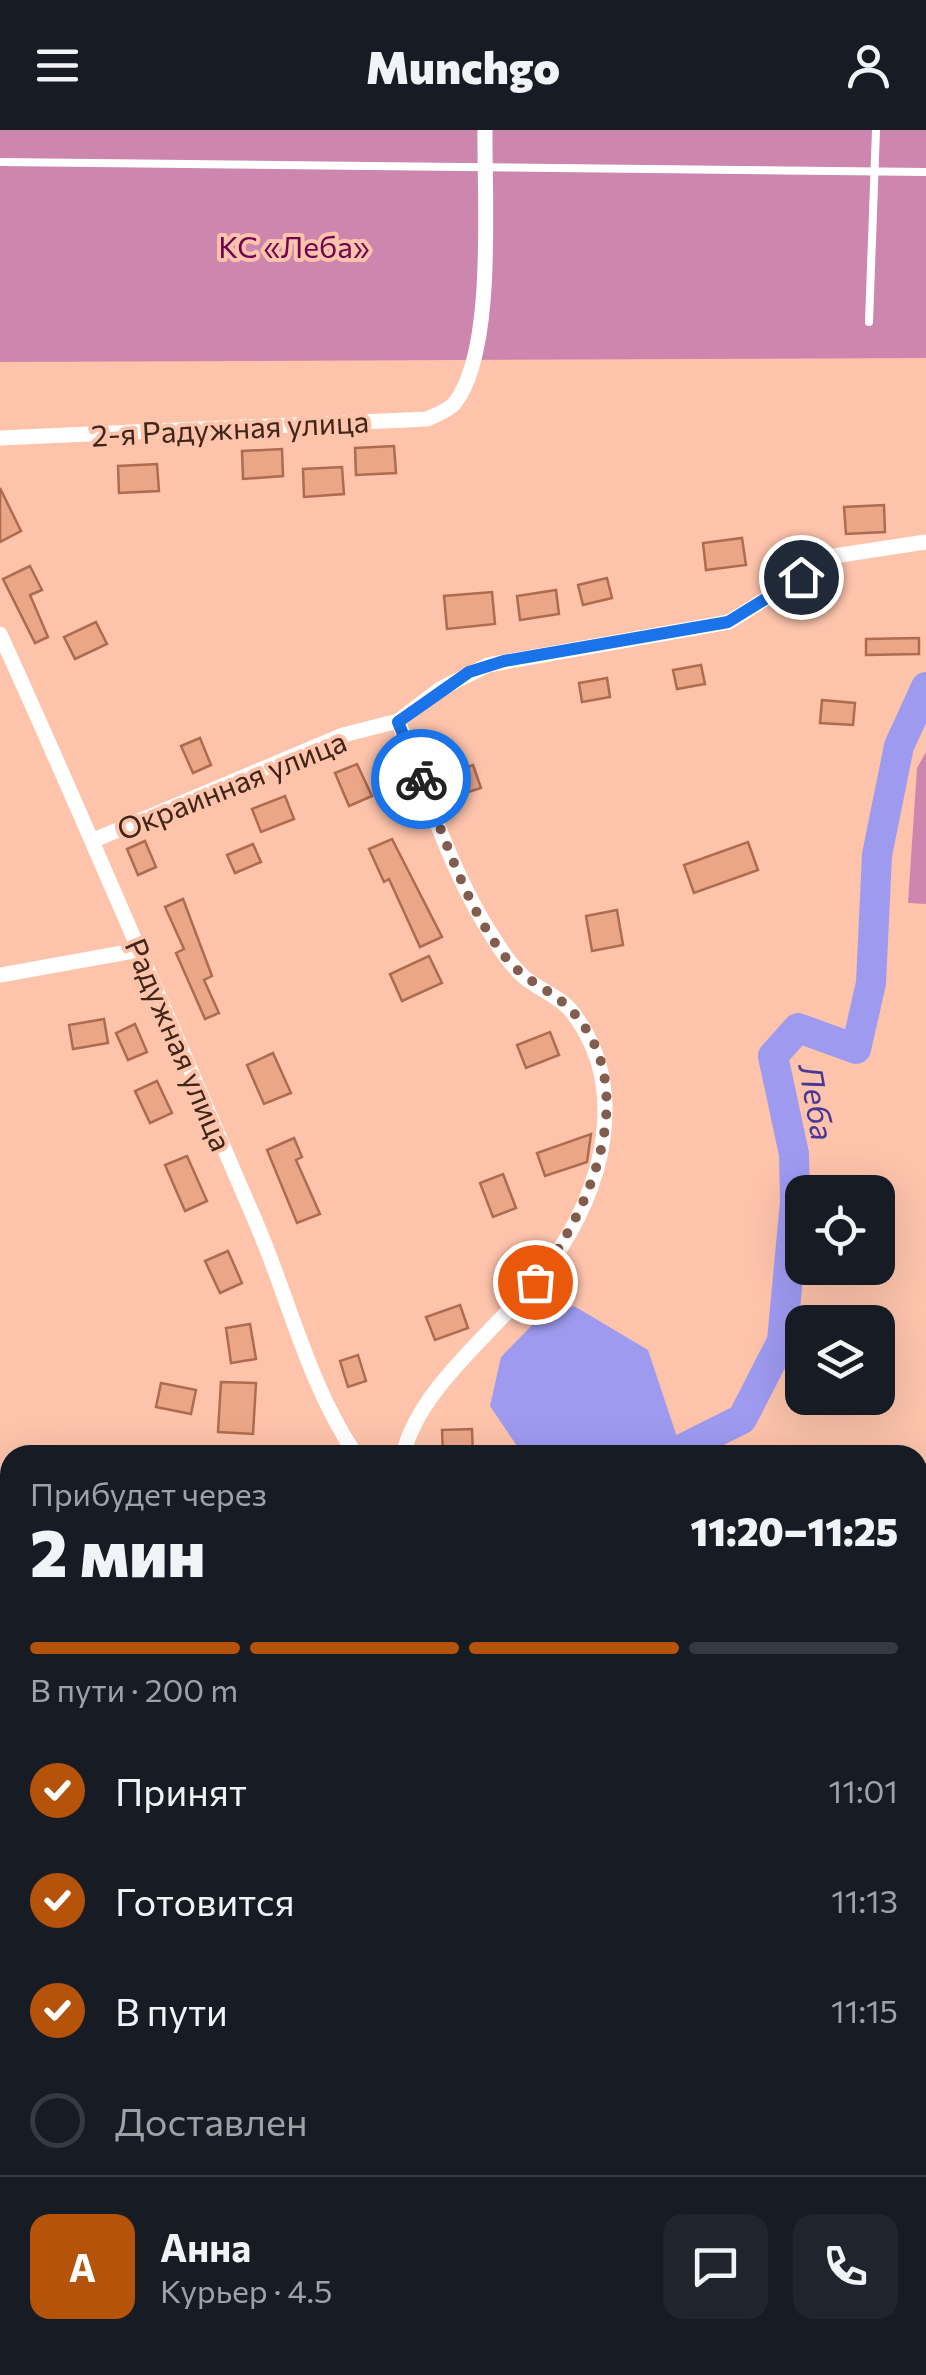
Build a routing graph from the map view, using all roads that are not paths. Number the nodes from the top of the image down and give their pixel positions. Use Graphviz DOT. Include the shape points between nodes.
graph roads {
  1 [pos="485,130"];
  2 [pos="876,130"];
  3 [pos="0,162"];
  4 [pos="484,167"];
  5 [pos="874,172"];
  6 [pos="926,172"];
  7 [pos="869,322"];
  8 [pos="0,438"];
  9 [pos="926,542"];
  10 [pos="0,634"];
  11 [pos="398,722"];
  12 [pos="94,840"];
  13 [pos="139,950"];
  14 [pos="0,975"];
  15 [pos="351,1445"];
  16 [pos="406,1445"];
  1 -- 4 [label="street"];
  2 -- 5 [label="lane"];
  3 -- 4 [label="lane"];
  4 -- 5 [label="lane"];
  4 -- 8 [label="street, 2-я Радужная улица" via="480,337 455,403 427,418"];
  5 -- 6 [label="lane"];
  5 -- 7 [label="lane"];
  9 -- 11 [label="street, Окраинная улица" via="834,556 754,609 717,625 488,665 440,689"];
  10 -- 12 [label="street, Радужная улица"];
  11 -- 12 [label="street, Окраинная улица" via="343,736"];
  11 -- 16 [label="street" via="484,923 524,977 571,1010 596,1053 607,1130 568,1236 416,1416"];
  12 -- 13 [label="street, Радужная улица"];
  13 -- 14 [label="street"];
  13 -- 15 [label="street, Радужная улица" via="318,1381"];
}
